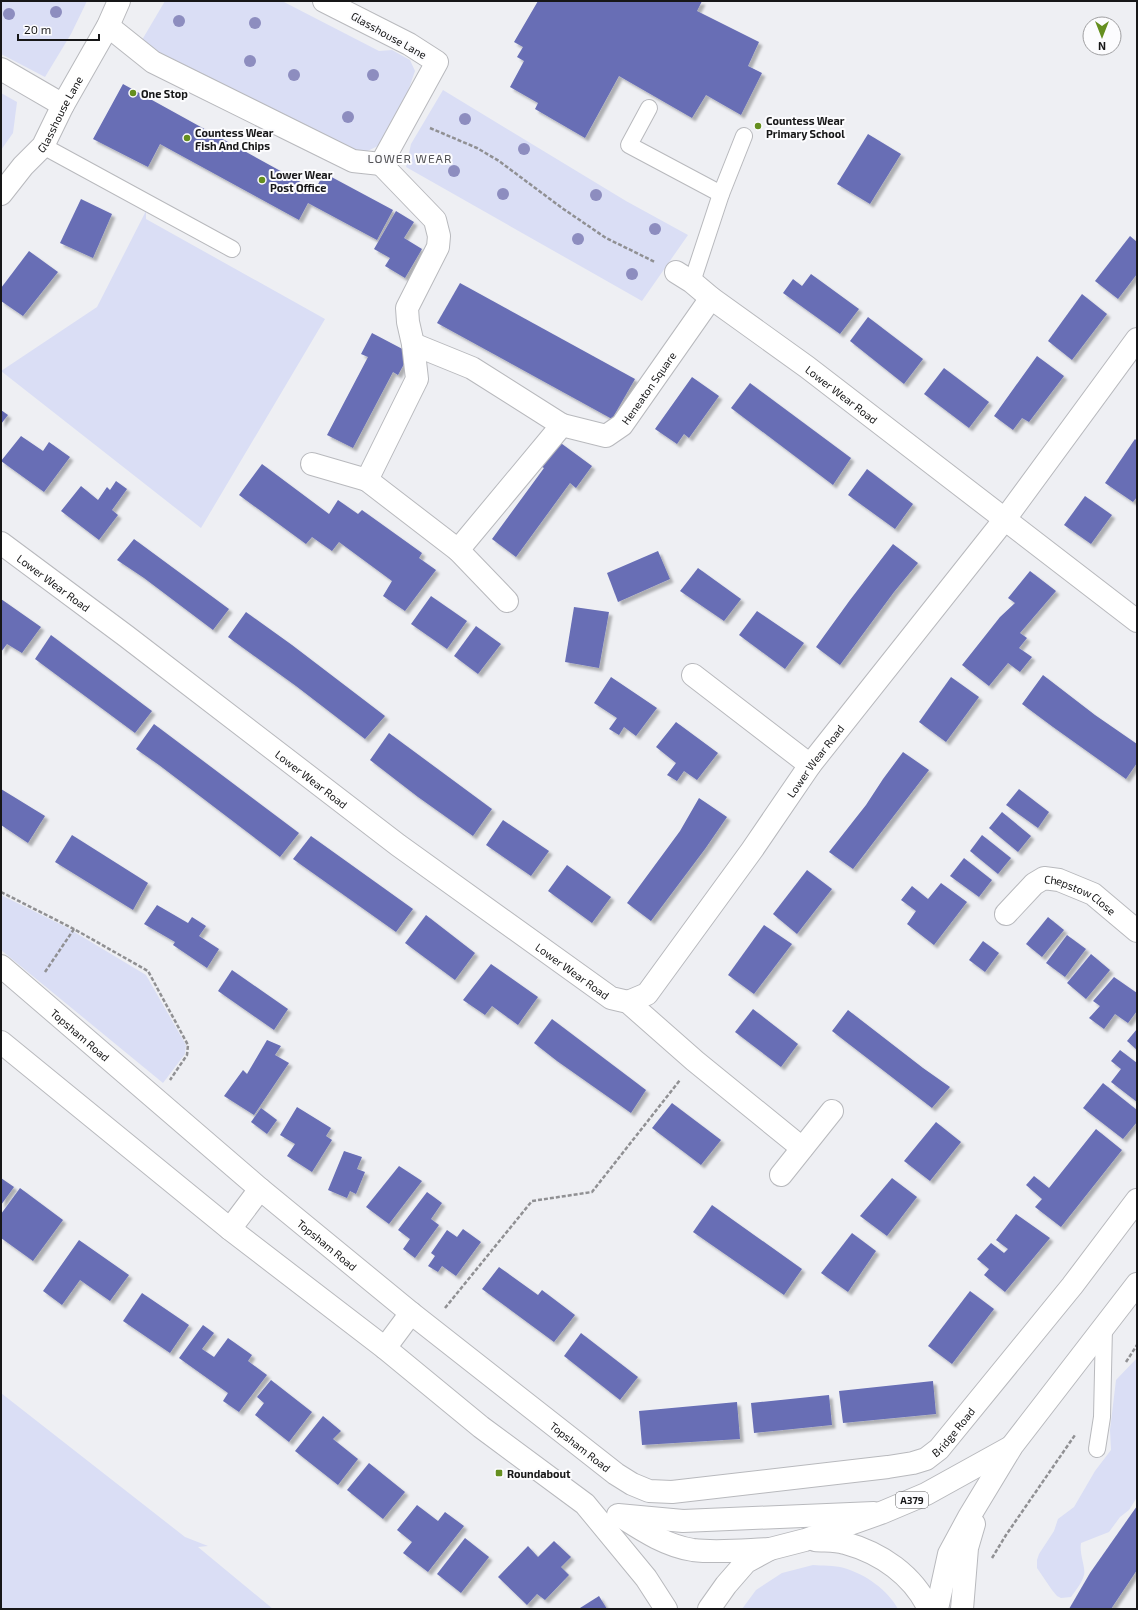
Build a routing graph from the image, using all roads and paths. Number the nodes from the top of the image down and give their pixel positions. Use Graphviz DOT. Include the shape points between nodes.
graph roads {
  1 [pos="120,1"];
  2 [pos="324,1"];
  3 [pos="108,26"];
  4 [pos="1,70"];
  5 [pos="63,104"];
  6 [pos="649,108"];
  7 [pos="407,118"];
  8 [pos="744,136"];
  9 [pos="43,146"];
  10 [pos="381,164"];
  11 [pos="1,194"];
  12 [pos="721,194"];
  13 [pos="232,250"];
  14 [pos="684,277"];
  15 [pos="711,298"];
  16 [pos="1137,339"];
  17 [pos="414,344"];
  18 [pos="562,425"];
  19 [pos="312,464"];
  20 [pos="366,480"];
  21 [pos="1005,520"];
  22 [pos="1,543"];
  23 [pos="458,550"];
  24 [pos="507,601"];
  25 [pos="1137,621"];
  26 [pos="693,675"];
  27 [pos="810,765"];
  28 [pos="1,892"];
  29 [pos="1006,914"];
  30 [pos="74,929"];
  31 [pos="1137,932"];
  32 [pos="1,966"];
  33 [pos="48,968"];
  34 [pos="628,1002"];
  35 [pos="1,1042"];
  36 [pos="695,1061"];
  37 [pos="156,1100"];
  38 [pos="832,1111"];
  39 [pos="802,1148"];
  40 [pos="782,1175"];
  41 [pos="260,1189"];
  42 [pos="1137,1200"];
  43 [pos="230,1228"];
  44 [pos="1137,1284"];
  45 [pos="411,1313"];
  46 [pos="429,1327"];
  47 [pos="1104,1327"];
  48 [pos="1137,1345"];
  49 [pos="385,1348"];
  50 [pos="1124,1364"];
  51 [pos="1077,1432"];
  52 [pos="1012,1446"];
  53 [pos="1097,1449"];
  54 [pos="672,1492"];
  55 [pos="981,1498"];
  56 [pos="585,1504"];
  57 [pos="881,1513"];
  58 [pos="618,1515"];
  59 [pos="805,1540"];
  60 [pos="770,1549"];
  61 [pos="991,1562"];
  62 [pos="666,1609"];
  63 [pos="709,1609"];
  64 [pos="929,1609"];
  65 [pos="937,1609"];
  66 [pos="962,1609"];
  1 -- 3 [label="street, Glasshouse Lane"];
  2 -- 7 [label="street, Glasshouse Lane" via="409,44 437,62"];
  3 -- 5 [label="street, Glasshouse Lane"];
  3 -- 10 [label="street" via="153,62 353,161"];
  4 -- 5 [label="street"];
  5 -- 9 [label="street, Glasshouse Lane"];
  6 -- 12 [label="lane" via="629,145"];
  7 -- 10 [label="street, Glasshouse Lane"];
  7 -- 14 [label="path" via="477,148 606,238"];
  8 -- 12 [label="lane"];
  9 -- 11 [label="street, Glasshouse Lane"];
  9 -- 13 [label="lane"];
  10 -- 17 [label="street" via="435,220 439,236 438,247 407,308"];
  12 -- 14 [label="lane"];
  14 -- 15 [label="street, Lower Wear Road"];
  15 -- 18 [label="street, Heneaton Square" via="622,425 606,436"];
  15 -- 21 [label="street, Lower Wear Road" via="807,367"];
  16 -- 21 [label="street, Lower Wear Road"];
  17 -- 18 [label="street, Heneaton Square" via="472,368"];
  17 -- 20 [label="street" via="418,379"];
  18 -- 23 [label="street"];
  19 -- 20 [label="street"];
  20 -- 23 [label="street"];
  21 -- 25 [label="street, Lower Wear Road"];
  21 -- 27 [label="street, Lower Wear Road"];
  22 -- 34 [label="street, Lower Wear Road" via="398,845 611,998"];
  23 -- 24 [label="street"];
  26 -- 27 [label="street"];
  27 -- 34 [label="street, Lower Wear Road" via="747,857 647,994"];
  28 -- 30 [label="path"];
  29 -- 31 [label="street, Chepstow Close" via="1034,884 1044,878 1059,880 1092,894"];
  30 -- 33 [label="path"];
  30 -- 37 [label="path" via="148,971 188,1045 187,1055"];
  32 -- 37 [label="street, Topsham Road"];
  34 -- 36 [label="street, Lower Wear Road"];
  35 -- 43 [label="street"];
  36 -- 39 [label="street, Lower Wear Road"];
  36 -- 46 [label="path" via="592,1192 532,1201"];
  37 -- 41 [label="street, Topsham Road"];
  38 -- 39 [label="street"];
  39 -- 40 [label="street"];
  41 -- 43 [label="street"];
  41 -- 45 [label="street, Topsham Road"];
  42 -- 54 [label="street, Bridge Road" via="1072,1286 939,1449 926,1459 888,1467"];
  43 -- 49 [label="street"];
  44 -- 47 [label="street, A379"];
  45 -- 46 [label="street, Topsham Road"];
  45 -- 49 [label="street"];
  46 -- 54 [label="street, Topsham Road" via="616,1474 649,1491"];
  47 -- 52 [label="street, A379"];
  47 -- 53 [label="lane" via="1102,1416"];
  48 -- 50 [label="path"];
  49 -- 56 [label="street" via="481,1427"];
  51 -- 61 [label="path" via="1006,1535"];
  52 -- 55 [label="street, A379"];
  52 -- 57 [label="street, A379" via="926,1494"];
  55 -- 65 [label="street, A379" via="949,1554"];
  55 -- 66 [label="street, A379" via="967,1548"];
  56 -- 58 [label="street"];
  56 -- 62 [label="street" via="646,1578"];
  57 -- 58 [label="street" via="683,1521"];
  57 -- 59 [label="street, A379"];
  58 -- 60 [label="street" via="646,1533 693,1550"];
  59 -- 60 [label="street, A379"];
  59 -- 64 [label="street, A379" via="844,1542 879,1555 915,1585"];
  60 -- 63 [label="street" via="746,1562"];
}
